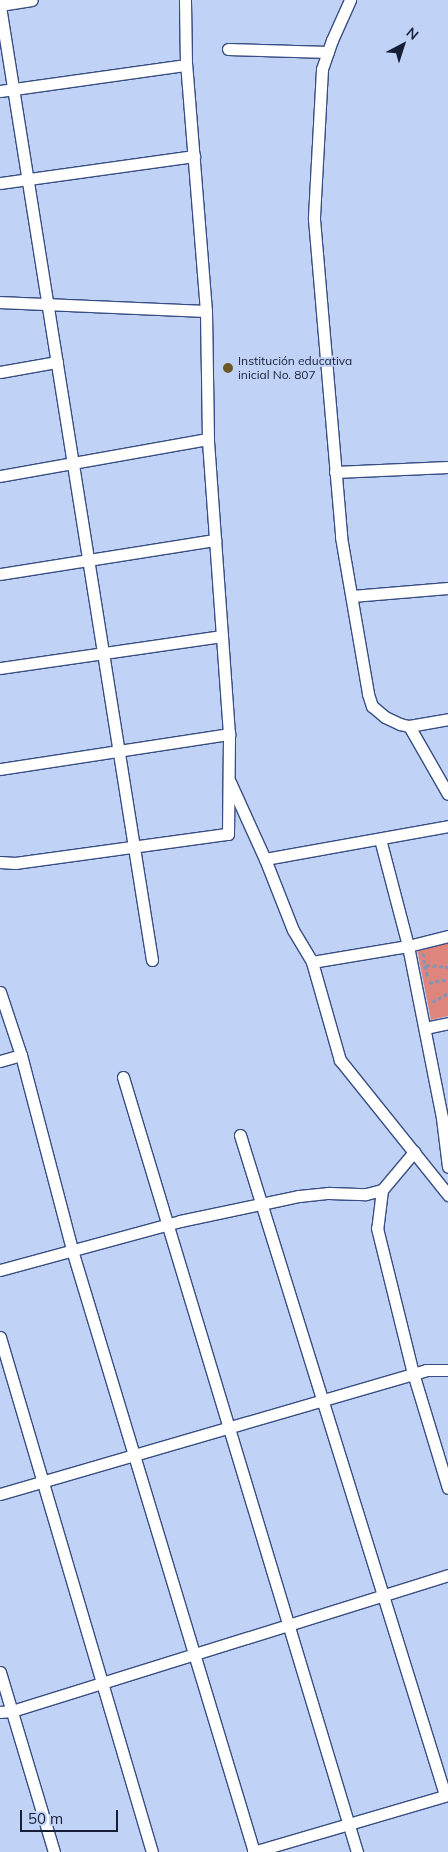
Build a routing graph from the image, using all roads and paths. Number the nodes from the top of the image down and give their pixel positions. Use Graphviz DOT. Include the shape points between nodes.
graph roads {
  1 [pos="32,0"];
  2 [pos="185,0"];
  3 [pos="350,0"];
  4 [pos="0,5"];
  5 [pos="228,49"];
  6 [pos="328,52"];
  7 [pos="186,65"];
  8 [pos="13,89"];
  9 [pos="0,92"];
  10 [pos="194,156"];
  11 [pos="27,178"];
  12 [pos="0,183"];
  13 [pos="0,302"];
  14 [pos="47,304"];
  15 [pos="206,311"];
  16 [pos="56,362"];
  17 [pos="0,372"];
  18 [pos="208,439"];
  19 [pos="72,463"];
  20 [pos="448,467"];
  21 [pos="336,472"];
  22 [pos="0,476"];
  23 [pos="215,540"];
  24 [pos="88,559"];
  25 [pos="0,574"];
  26 [pos="448,588"];
  27 [pos="352,596"];
  28 [pos="222,636"];
  29 [pos="103,653"];
  30 [pos="0,668"];
  31 [pos="448,719"];
  32 [pos="409,726"];
  33 [pos="229,734"];
  34 [pos="118,751"];
  35 [pos="0,769"];
  36 [pos="229,779"];
  37 [pos="448,794"];
  38 [pos="448,826"];
  39 [pos="380,839"];
  40 [pos="134,846"];
  41 [pos="265,860"];
  42 [pos="0,862"];
  43 [pos="448,936"];
  44 [pos="408,946"];
  45 [pos="431,949"];
  46 [pos="152,960"];
  47 [pos="312,962"];
  48 [pos="426,965"];
  49 [pos="448,967"];
  50 [pos="448,979"];
  51 [pos="429,983"];
  52 [pos="0,992"];
  53 [pos="448,993"];
  54 [pos="432,1002"];
  55 [pos="434,1008"];
  56 [pos="448,1024"];
  57 [pos="425,1028"];
  58 [pos="20,1055"];
  59 [pos="0,1061"];
  60 [pos="123,1077"];
  61 [pos="445,1117"];
  62 [pos="240,1134"];
  63 [pos="414,1152"];
  64 [pos="448,1167"];
  65 [pos="382,1190"];
  66 [pos="448,1195"];
  67 [pos="261,1204"];
  68 [pos="168,1224"];
  69 [pos="72,1250"];
  70 [pos="0,1270"];
  71 [pos="0,1337"];
  72 [pos="448,1370"];
  73 [pos="413,1373"];
  74 [pos="322,1400"];
  75 [pos="229,1427"];
  76 [pos="136,1455"];
  77 [pos="43,1482"];
  78 [pos="448,1488"];
  79 [pos="0,1494"];
  80 [pos="448,1574"];
  81 [pos="383,1595"];
  82 [pos="289,1624"];
  83 [pos="195,1654"];
  84 [pos="0,1672"];
  85 [pos="102,1683"];
  86 [pos="6,1712"];
  87 [pos="447,1795"];
  88 [pos="349,1824"];
  89 [pos="54,1852"];
  90 [pos="152,1852"];
  91 [pos="254,1852"];
  92 [pos="358,1852"];
  1 -- 4 [label="street"];
  2 -- 7 [label="street"];
  3 -- 6 [label="street"];
  4 -- 8 [label="street"];
  5 -- 6 [label="street"];
  6 -- 21 [label="street" via="322,69 314,219"];
  7 -- 8 [label="street"];
  7 -- 10 [label="street"];
  8 -- 9 [label="street"];
  8 -- 11 [label="street"];
  10 -- 11 [label="street"];
  10 -- 15 [label="street"];
  11 -- 12 [label="street"];
  11 -- 14 [label="street"];
  13 -- 14 [label="street"];
  14 -- 15 [label="street"];
  14 -- 16 [label="street"];
  15 -- 18 [label="street"];
  16 -- 17 [label="street"];
  16 -- 19 [label="street"];
  18 -- 19 [label="street"];
  18 -- 23 [label="street"];
  19 -- 22 [label="street"];
  19 -- 24 [label="street"];
  20 -- 21 [label="street"];
  21 -- 27 [label="street" via="341,537"];
  23 -- 24 [label="street"];
  23 -- 28 [label="street"];
  24 -- 25 [label="street"];
  24 -- 29 [label="street"];
  26 -- 27 [label="street"];
  27 -- 32 [label="street" via="369,700 385,717"];
  28 -- 29 [label="street"];
  28 -- 33 [label="street"];
  29 -- 30 [label="street"];
  29 -- 34 [label="street"];
  31 -- 32 [label="street"];
  32 -- 37 [label="street"];
  33 -- 34 [label="street"];
  33 -- 36 [label="street"];
  34 -- 35 [label="street"];
  34 -- 40 [label="street"];
  36 -- 40 [label="street" via="228,834"];
  36 -- 41 [label="street"];
  38 -- 39 [label="street"];
  39 -- 41 [label="street"];
  39 -- 44 [label="street"];
  40 -- 42 [label="street" via="16,863"];
  40 -- 46 [label="street"];
  41 -- 47 [label="street" via="293,930"];
  43 -- 44 [label="street"];
  44 -- 47 [label="street"];
  44 -- 57 [label="street"];
  45 -- 48 [label="path" via="423,951"];
  47 -- 63 [label="street" via="340,1060"];
  48 -- 49 [label="path"];
  48 -- 51 [label="path"];
  50 -- 51 [label="path"];
  51 -- 54 [label="path"];
  52 -- 58 [label="street"];
  53 -- 54 [label="path"];
  54 -- 55 [label="path"];
  56 -- 57 [label="street"];
  57 -- 61 [label="street"];
  58 -- 59 [label="street"];
  58 -- 69 [label="street"];
  60 -- 68 [label="street"];
  61 -- 64 [label="street"];
  62 -- 67 [label="street"];
  63 -- 65 [label="street"];
  63 -- 66 [label="street"];
  65 -- 67 [label="street" via="366,1194 314,1194"];
  65 -- 73 [label="street" via="376,1228"];
  67 -- 68 [label="street"];
  67 -- 74 [label="street"];
  68 -- 69 [label="street"];
  68 -- 75 [label="street"];
  69 -- 70 [label="street"];
  69 -- 76 [label="street"];
  71 -- 77 [label="street"];
  72 -- 73 [label="street"];
  73 -- 74 [label="street"];
  73 -- 78 [label="street"];
  74 -- 75 [label="street"];
  74 -- 81 [label="street"];
  75 -- 76 [label="street"];
  75 -- 82 [label="street"];
  76 -- 77 [label="street"];
  76 -- 83 [label="street"];
  77 -- 79 [label="street"];
  77 -- 85 [label="street"];
  80 -- 81 [label="street"];
  81 -- 82 [label="street"];
  81 -- 87 [label="street"];
  82 -- 83 [label="street"];
  82 -- 88 [label="street"];
  83 -- 85 [label="street"];
  83 -- 91 [label="street"];
  84 -- 86 [label="street"];
  85 -- 86 [label="street"];
  85 -- 90 [label="street"];
  86 -- 89 [label="street"];
  87 -- 88 [label="street"];
  88 -- 91 [label="street"];
  88 -- 92 [label="street"];
}
